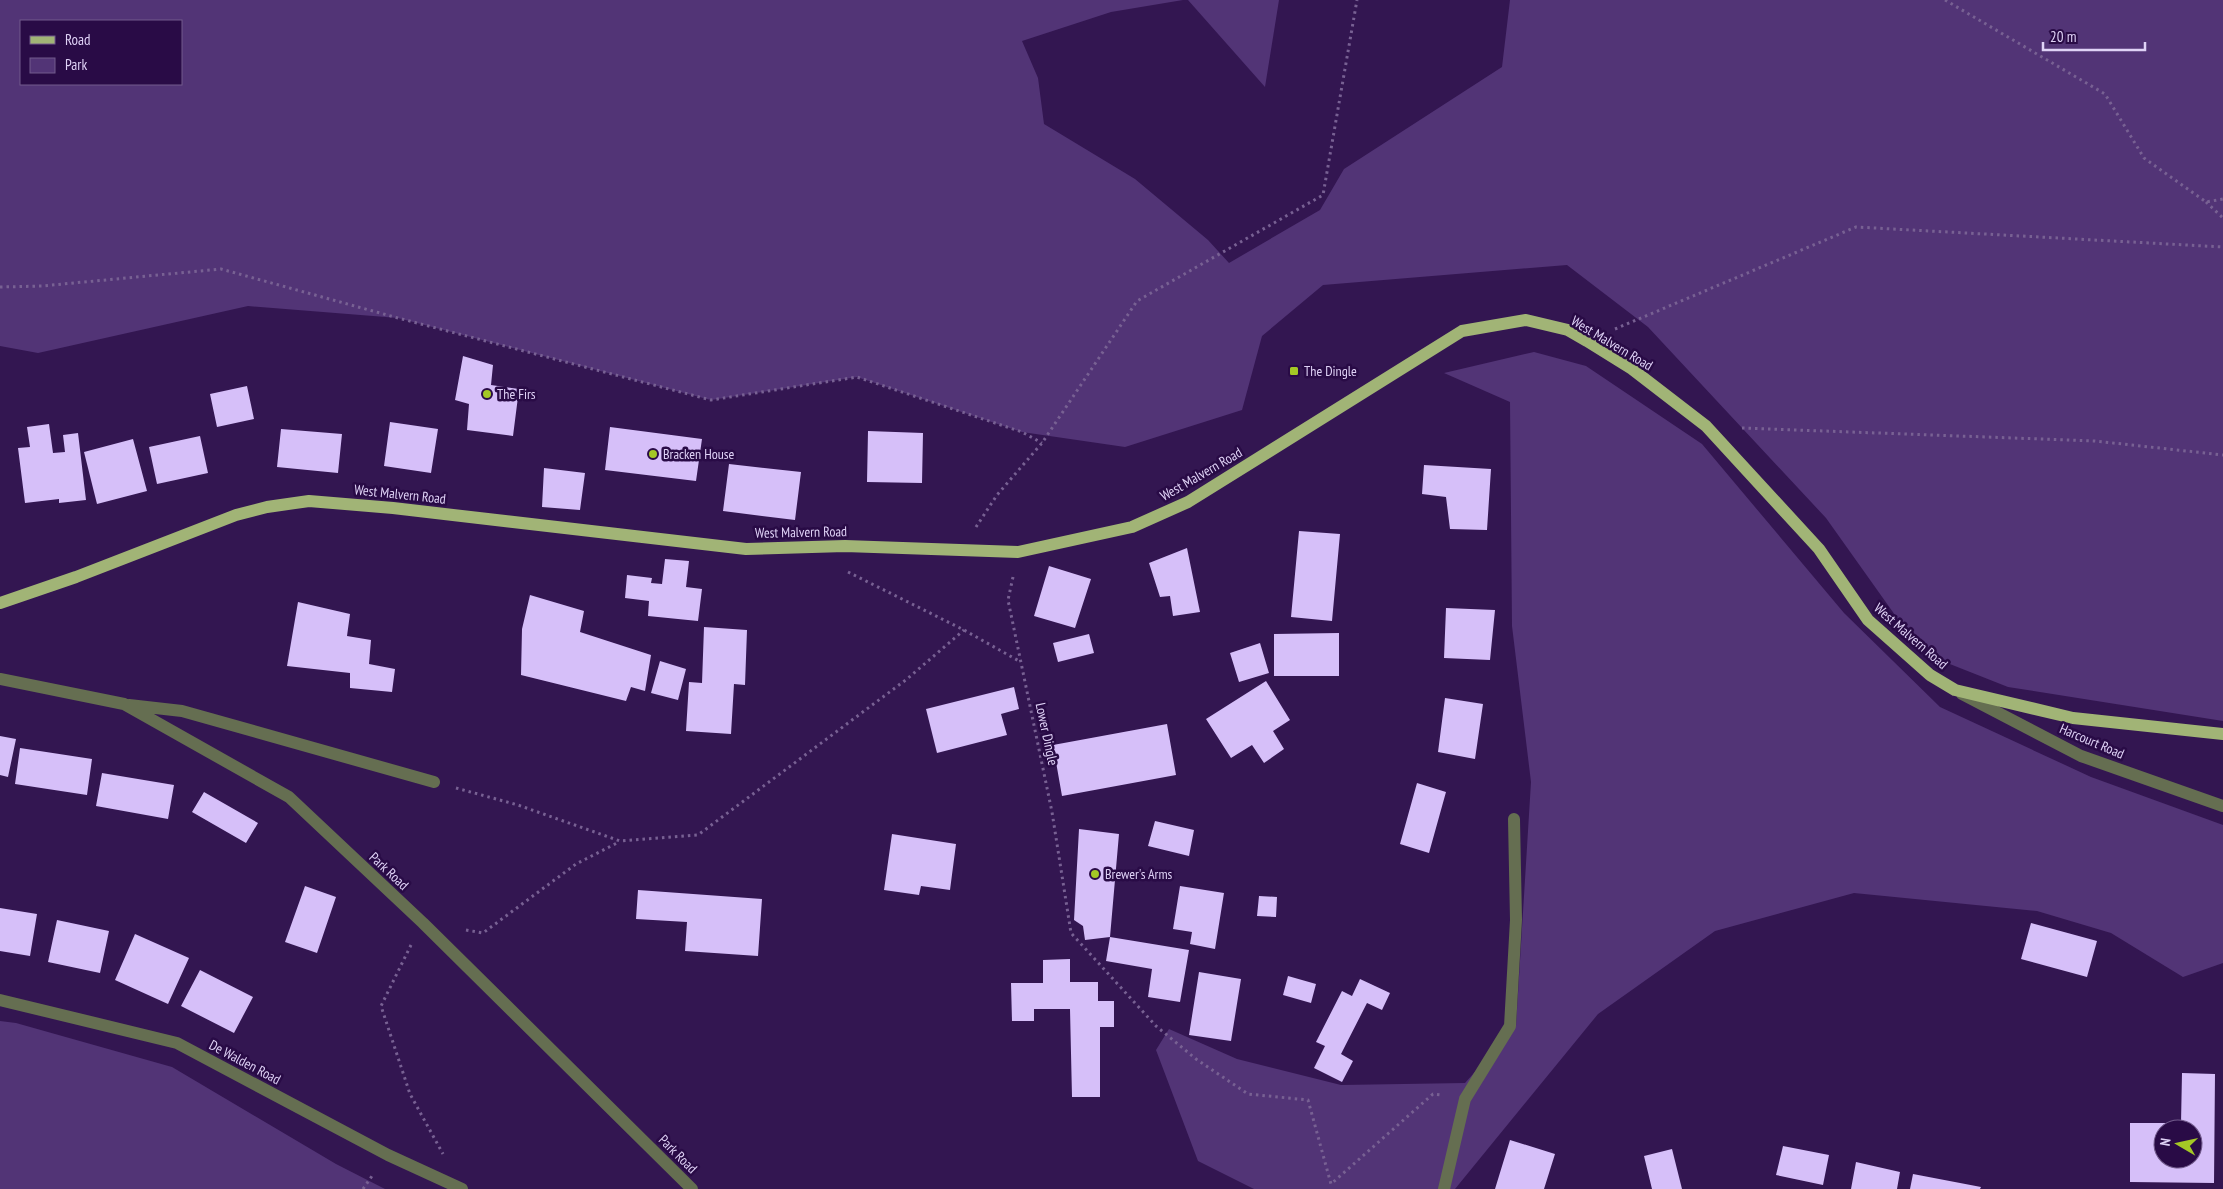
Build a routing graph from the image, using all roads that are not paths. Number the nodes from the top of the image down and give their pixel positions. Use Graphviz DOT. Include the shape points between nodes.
graph roads {
  1 [pos="0,603"];
  2 [pos="0,679"];
  3 [pos="1955,690"];
  4 [pos="124,704"];
  5 [pos="2223,734"];
  6 [pos="434,782"];
  7 [pos="2223,806"];
  8 [pos="1514,819"];
  9 [pos="0,1000"];
  10 [pos="462,1189"];
  11 [pos="692,1189"];
  12 [pos="1444,1189"];
  1 -- 3 [label="main road, West Malvern Road" via="236,515 309,501 746,548 845,546 1018,552 1132,527 1188,502 1462,331 1526,320 1568,330 1587,341 1632,369 1706,426 1819,549 1868,620 1930,675"];
  2 -- 4 [label="street, Park Road"];
  3 -- 5 [label="main road, West Malvern Road" via="2073,718"];
  3 -- 7 [label="street, Harcourt Road" via="2081,756"];
  4 -- 6 [label="street" via="182,711"];
  4 -- 11 [label="street, Park Road" via="289,797 423,923"];
  8 -- 12 [label="street" via="1516,920 1510,1026 1466,1099"];
  9 -- 10 [label="street, De Walden Road" via="177,1043 388,1155"];
}
